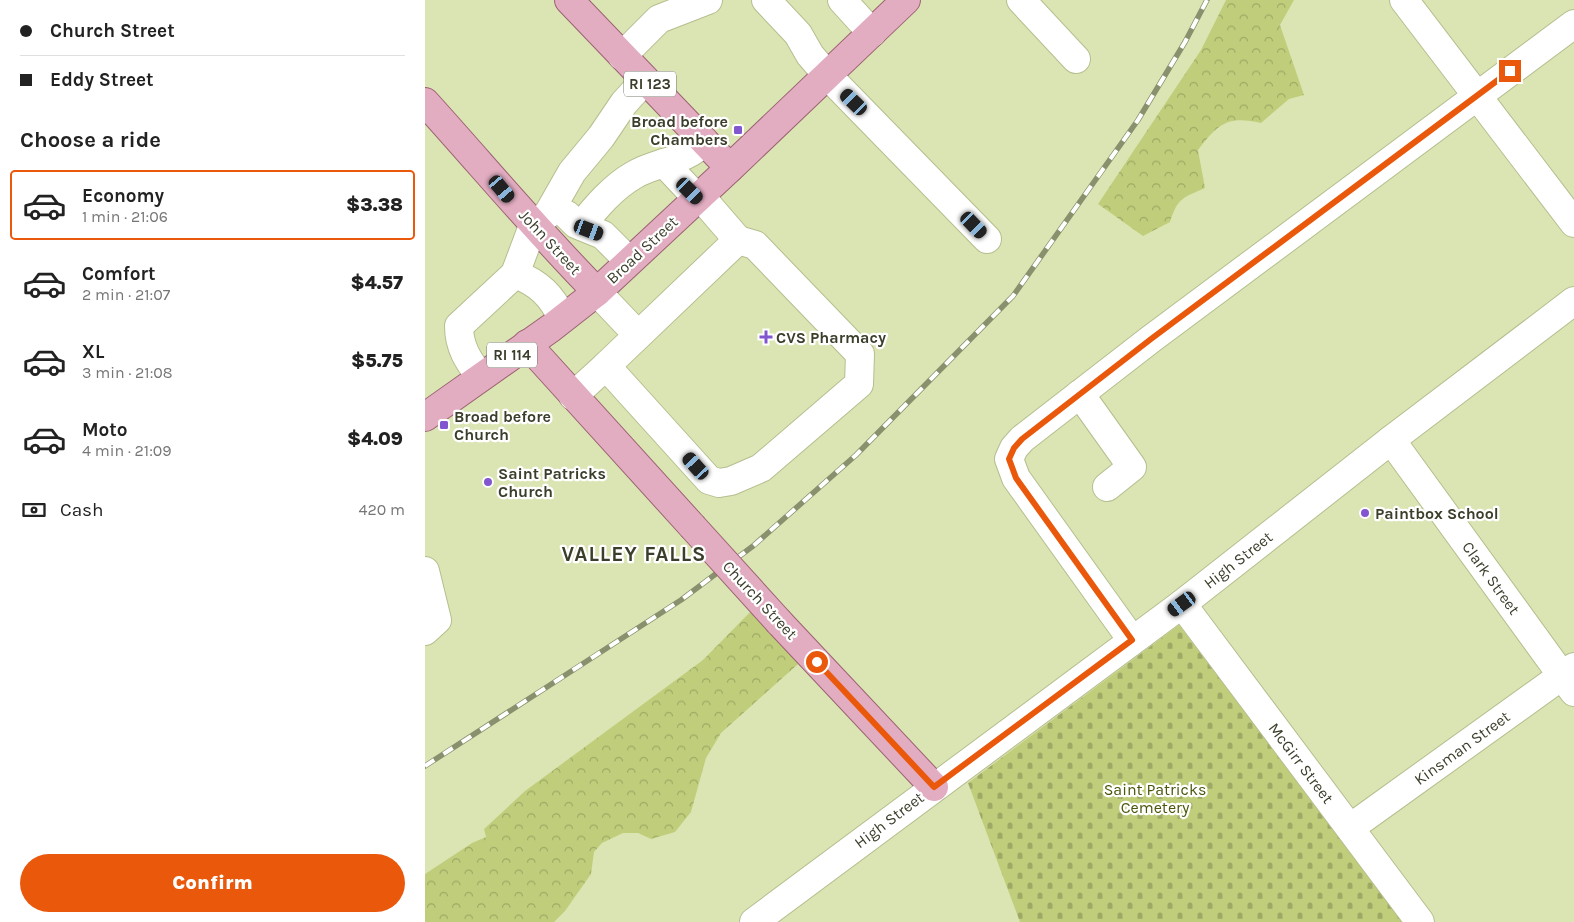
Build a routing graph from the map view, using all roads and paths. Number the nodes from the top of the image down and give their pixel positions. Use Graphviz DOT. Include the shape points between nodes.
graph roads {
  1 [pos="569,0"];
  2 [pos="708,0"];
  3 [pos="766,0"];
  4 [pos="842,0"];
  5 [pos="1021,0"];
  6 [pos="1404,0"];
  7 [pos="898,3"];
  8 [pos="1574,24"];
  9 [pos="872,33"];
  10 [pos="622,56"];
  11 [pos="1076,59"];
  12 [pos="827,76"];
  13 [pos="645,80"];
  14 [pos="1478,95"];
  15 [pos="425,102"];
  16 [pos="704,141"];
  17 [pos="664,163"];
  18 [pos="730,168"];
  19 [pos="699,197"];
  20 [pos="555,204"];
  21 [pos="1574,223"];
  22 [pos="533,226"];
  23 [pos="581,226"];
  24 [pos="987,239"];
  25 [pos="738,240"];
  26 [pos="629,261"];
  27 [pos="515,274"];
  28 [pos="597,292"];
  29 [pos="1574,301"];
  30 [pos="563,318"];
  31 [pos="638,335"];
  32 [pos="527,344"];
  33 [pos="606,366"];
  34 [pos="481,377"];
  35 [pos="1080,394"];
  36 [pos="573,396"];
  37 [pos="425,417"];
  38 [pos="1391,440"];
  39 [pos="1107,488"];
  40 [pos="425,571"];
  41 [pos="1182,604"];
  42 [pos="425,630"];
  43 [pos="1132,640"];
  44 [pos="1570,678"];
  45 [pos="934,787"];
  46 [pos="1350,828"];
  47 [pos="754,922"];
  48 [pos="1420,922"];
  1 -- 10 [label="main road, RI 123"];
  2 -- 10 [label="street" via="659,19"];
  3 -- 12 [label="street" via="798,34 810,56"];
  4 -- 9 [label="street"];
  5 -- 11 [label="street"];
  6 -- 14 [label="street"];
  7 -- 9 [label="main road, Broad Street / RI 114"];
  8 -- 14 [label="street"];
  9 -- 12 [label="main road, Broad Street / RI 114"];
  10 -- 13 [label="main road, RI 123"];
  12 -- 18 [label="main road, Broad Street / RI 114"];
  12 -- 24 [label="street"];
  13 -- 16 [label="main road, RI 123"];
  13 -- 20 [label="street" via="624,102 572,172"];
  14 -- 21 [label="street"];
  14 -- 35 [label="street"];
  15 -- 22 [label="main road, John Street"];
  16 -- 17 [label="street" via="689,154"];
  16 -- 18 [label="main road, RI 123"];
  17 -- 19 [label="street"];
  17 -- 23 [label="street" via="629,179 609,195"];
  18 -- 19 [label="main road, Broad Street / RI 114"];
  19 -- 25 [label="street"];
  19 -- 26 [label="main road, Broad Street / RI 114"];
  20 -- 22 [label="street"];
  20 -- 23 [label="street"];
  22 -- 27 [label="street"];
  22 -- 28 [label="main road, John Street"];
  23 -- 26 [label="street" via="603,235"];
  25 -- 31 [label="street"];
  25 -- 33 [label="street" via="755,246 860,354 859,384 761,468 719,483 709,480"];
  26 -- 28 [label="main road, Broad Street / RI 114"];
  27 -- 30 [label="street" via="544,290"];
  27 -- 34 [label="street" via="459,326 464,354"];
  28 -- 30 [label="main road, Broad Street / RI 114"];
  28 -- 31 [label="street"];
  29 -- 38 [label="street, High Street"];
  30 -- 32 [label="main road, Broad Street / RI 114"];
  31 -- 33 [label="street"];
  32 -- 34 [label="main road, Broad Street / RI 114"];
  32 -- 36 [label="main road, Church Street"];
  33 -- 36 [label="street"];
  34 -- 37 [label="main road, Broad Street / RI 114"];
  35 -- 39 [label="street" via="1132,466"];
  35 -- 43 [label="street" via="1022,439 1009,459 1016,478"];
  36 -- 45 [label="main road, Church Street, bridge"];
  38 -- 41 [label="street, High Street"];
  38 -- 44 [label="street, Clark Street"];
  40 -- 42 [label="street" via="437,620"];
  41 -- 43 [label="street, High Street"];
  41 -- 46 [label="street, McGirr Street"];
  43 -- 45 [label="street, High Street"];
  44 -- 46 [label="street, Kinsman Street"];
  45 -- 47 [label="street, High Street"];
  46 -- 48 [label="street, McGirr Street"];
}
